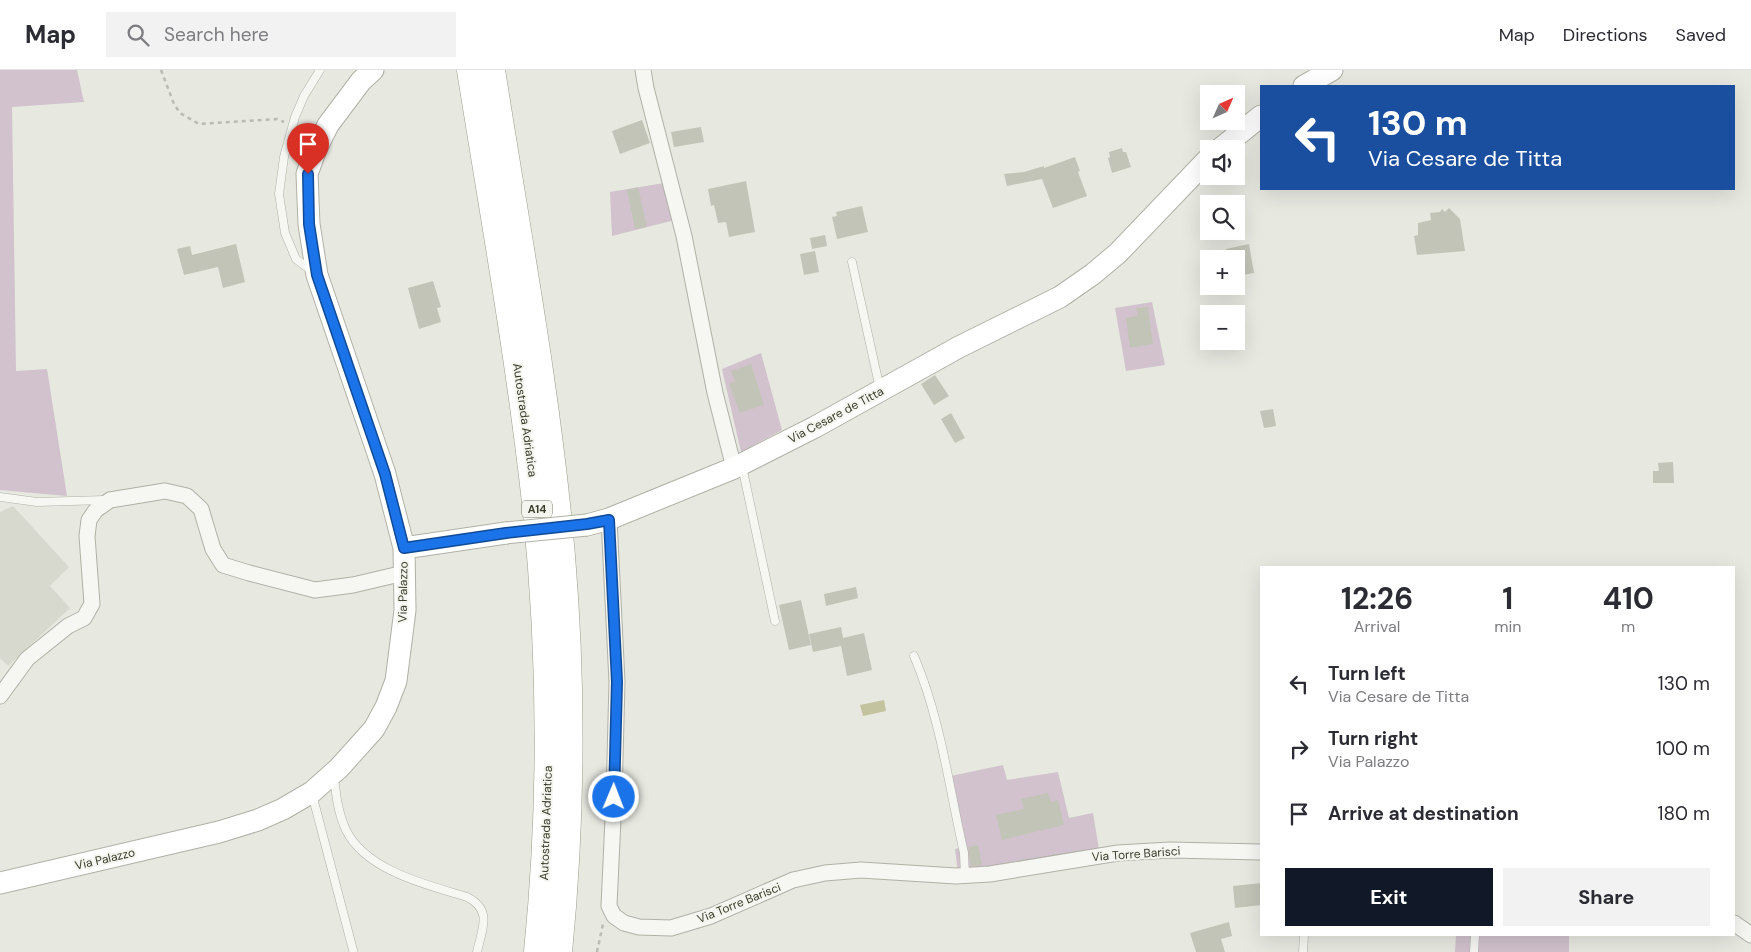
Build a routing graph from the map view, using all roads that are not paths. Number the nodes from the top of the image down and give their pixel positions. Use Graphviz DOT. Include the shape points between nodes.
graph roads {
  1 [pos="320,70"];
  2 [pos="373,70"];
  3 [pos="471,70"];
  4 [pos="491,70"];
  5 [pos="643,70"];
  6 [pos="1332,70"];
  7 [pos="1306,85"];
  8 [pos="1260,117"];
  9 [pos="1231,140"];
  10 [pos="1200,167"];
  11 [pos="852,262"];
  12 [pos="317,275"];
  13 [pos="881,390"];
  14 [pos="738,466"];
  15 [pos="0,497"];
  16 [pos="110,500"];
  17 [pos="609,520"];
  18 [pos="404,548"];
  19 [pos="404,573"];
  20 [pos="776,621"];
  21 [pos="914,656"];
  22 [pos="0,696"];
  23 [pos="333,774"];
  24 [pos="312,792"];
  25 [pos="1260,852"];
  26 [pos="965,876"];
  27 [pos="0,883"];
  28 [pos="1735,924"];
  29 [pos="1751,935"];
  30 [pos="1304,936"];
  31 [pos="1475,936"];
  32 [pos="353,950"];
  33 [pos="477,952"];
  34 [pos="538,952"];
  35 [pos="558,952"];
  36 [pos="1303,952"];
  37 [pos="1474,952"];
  1 -- 12 [label="lane" via="304,96 289,135 279,194 285,232 296,259"];
  2 -- 12 [label="street, Via Palazzo" via="328,125 308,174 309,224"];
  3 -- 34 [label="highway, Autostrada Adriatica / A14" via="522,394 541,561 549,688 546,847"];
  4 -- 35 [label="highway, Autostrada Adriatica / A14" via="541,392 561,556 569,768 567,846"];
  5 -- 14 [label="street" via="684,236 715,393"];
  6 -- 7 [label="street"];
  8 -- 9 [label="street"];
  10 -- 13 [label="street, Via Cesare de Titta" via="1118,253 1093,274 1060,297"];
  11 -- 13 [label="lane"];
  12 -- 18 [label="street, Via Palazzo" via="385,474"];
  13 -- 14 [label="street, Via Cesare de Titta"];
  14 -- 17 [label="street, Via Cesare de Titta"];
  14 -- 20 [label="lane"];
  15 -- 16 [label="lane" via="38,502"];
  16 -- 19 [label="street" via="166,491 187,496 202,509 213,549 223,565 249,574 315,590"];
  16 -- 22 [label="street" via="89,520 87,536 92,604 84,618 68,626 28,660"];
  17 -- 18 [label="street, Via Cesare de Titta, bridge"];
  17 -- 26 [label="street, Via Torre Barisci" via="617,682 609,906 614,916 639,927 671,928 711,916 793,880 825,873 861,870"];
  18 -- 19 [label="street, Via Palazzo"];
  19 -- 23 [label="street, Via Palazzo" via="405,610 396,680 374,729"];
  21 -- 26 [label="lane" via="934,713 964,853"];
  23 -- 24 [label="street, Via Palazzo"];
  23 -- 33 [label="lane" via="346,831 359,847 378,863 407,878 468,897 482,908 484,916"];
  24 -- 27 [label="street, Via Palazzo" via="258,820 219,832"];
  24 -- 32 [label="lane"];
  25 -- 26 [label="street, Via Torre Barisci" via="1170,850 1118,853"];
  28 -- 29 [label="street"];
  30 -- 36 [label="lane"];
  31 -- 37 [label="lane"];
}
